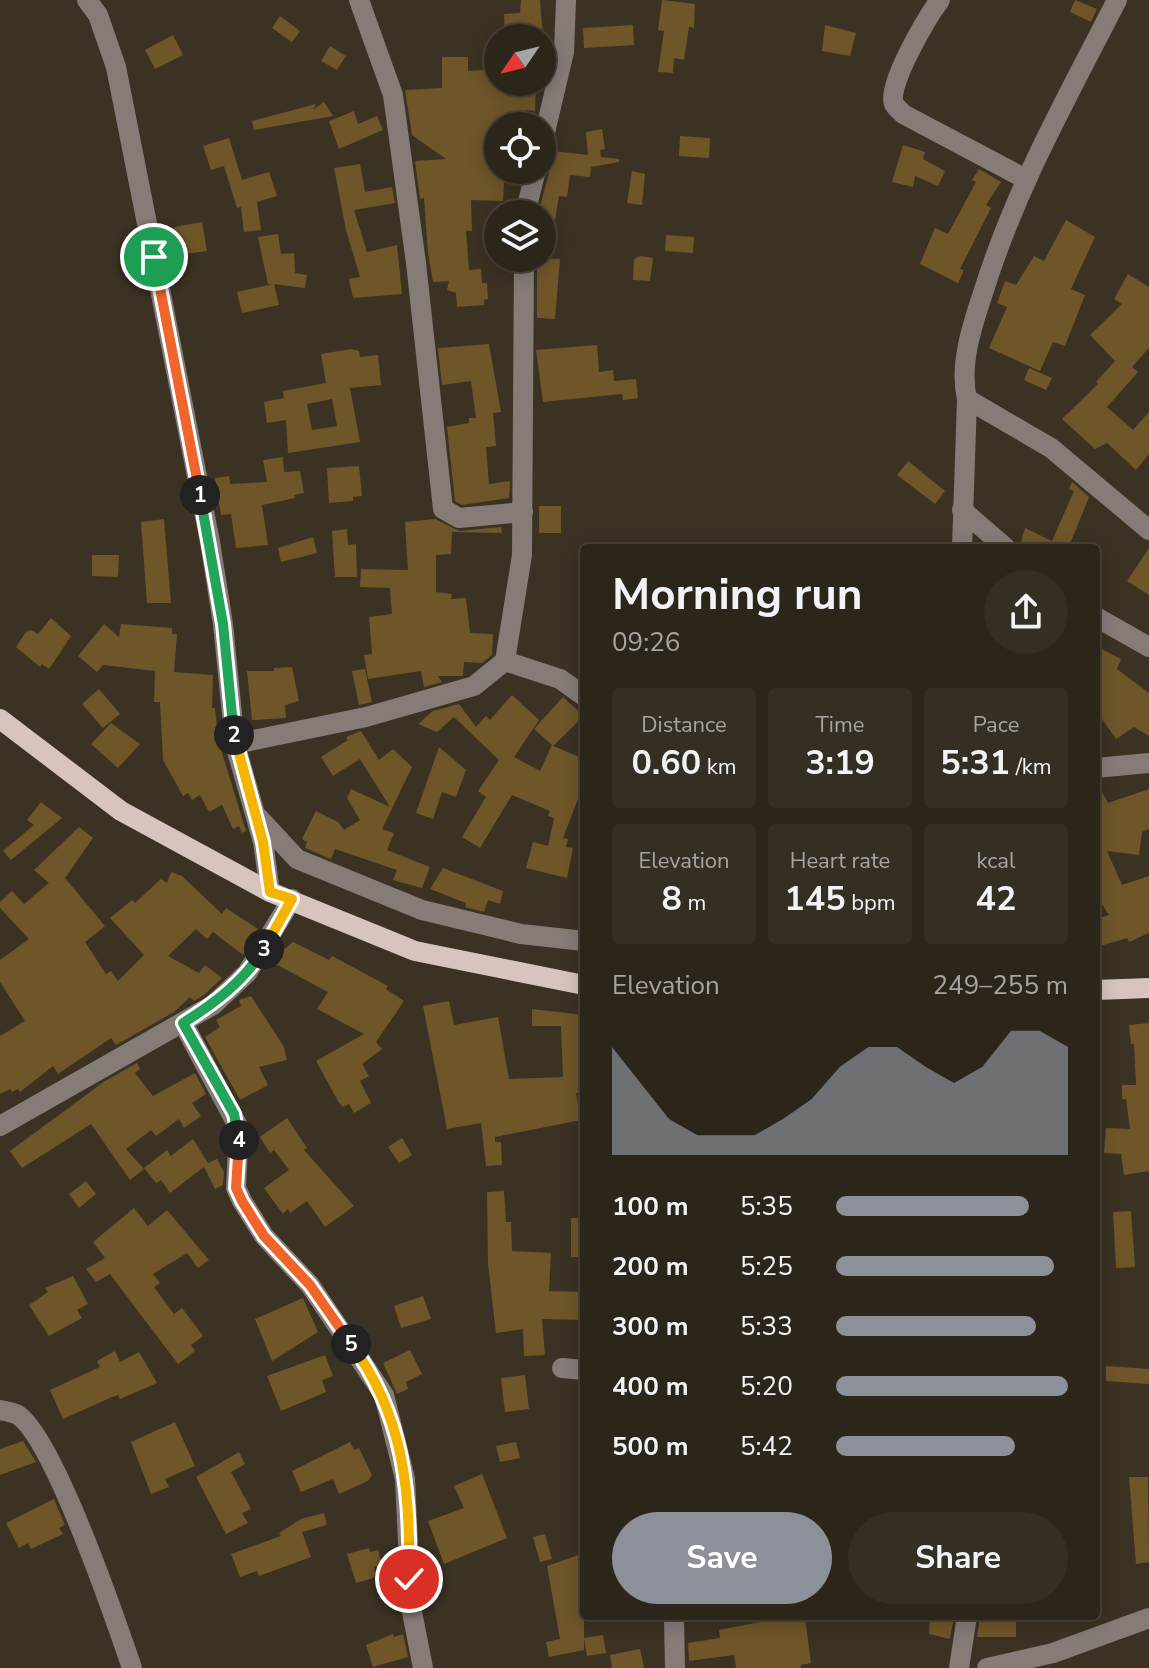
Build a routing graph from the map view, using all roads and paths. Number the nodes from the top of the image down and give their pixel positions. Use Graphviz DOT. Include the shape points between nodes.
graph roads {
  1 [pos="87,0"];
  2 [pos="359,0"];
  3 [pos="566,0"];
  4 [pos="940,0"];
  5 [pos="1117,0"];
  6 [pos="550,112"];
  7 [pos="1024,178"];
  8 [pos="524,272"];
  9 [pos="967,399"];
  10 [pos="962,510"];
  11 [pos="523,512"];
  12 [pos="1149,530"];
  13 [pos="962,544"];
  14 [pos="1001,544"];
  15 [pos="1100,619"];
  16 [pos="1149,647"];
  17 [pos="505,661"];
  18 [pos="580,693"];
  19 [pos="0,719"];
  20 [pos="235,744"];
  21 [pos="1149,763"];
  22 [pos="1100,768"];
  23 [pos="256,814"];
  24 [pos="270,892"];
  25 [pos="292,899"];
  26 [pos="580,941"];
  27 [pos="580,984"];
  28 [pos="1149,988"];
  29 [pos="1100,990"];
  30 [pos="183,1023"];
  31 [pos="0,1126"];
  32 [pos="562,1368"];
  33 [pos="580,1370"];
  34 [pos="0,1410"];
  35 [pos="1149,1618"];
  36 [pos="674,1620"];
  37 [pos="966,1620"];
  38 [pos="132,1668"];
  39 [pos="423,1668"];
  40 [pos="675,1668"];
  41 [pos="959,1668"];
  42 [pos="987,1668"];
  1 -- 20 [label="street" via="98,15 116,67 210,542"];
  2 -- 11 [label="street" via="393,95 443,509 459,518"];
  3 -- 6 [label="street" via="564,52"];
  4 -- 7 [label="street" via="906,59 893,92 894,104 903,114"];
  5 -- 7 [label="street"];
  7 -- 9 [label="street" via="976,313 962,380"];
  8 -- 11 [label="street"];
  9 -- 10 [label="street"];
  9 -- 12 [label="street" via="1051,448"];
  10 -- 13 [label="street"];
  10 -- 14 [label="street"];
  11 -- 17 [label="street" via="522,555"];
  15 -- 16 [label="street"];
  17 -- 18 [label="street" via="560,679"];
  17 -- 20 [label="street" via="474,686 366,717"];
  19 -- 24 [label="main road" via="121,811"];
  20 -- 23 [label="street"];
  21 -- 22 [label="street"];
  23 -- 24 [label="street"];
  23 -- 26 [label="street" via="297,859 363,887 422,910 521,934"];
  24 -- 25 [label="main road"];
  25 -- 27 [label="main road" via="415,951"];
  25 -- 30 [label="street" via="247,973 213,1005"];
  28 -- 29 [label="main road"];
  30 -- 31 [label="street"];
  30 -- 39 [label="street" via="239,1128 236,1188 242,1201 264,1236 310,1285 384,1395 405,1479 411,1607"];
  32 -- 33 [label="street"];
  34 -- 38 [label="street" via="18,1415 42,1449 87,1543"];
  35 -- 42 [label="street" via="1053,1653"];
  36 -- 40 [label="street"];
  37 -- 41 [label="street"];
}
